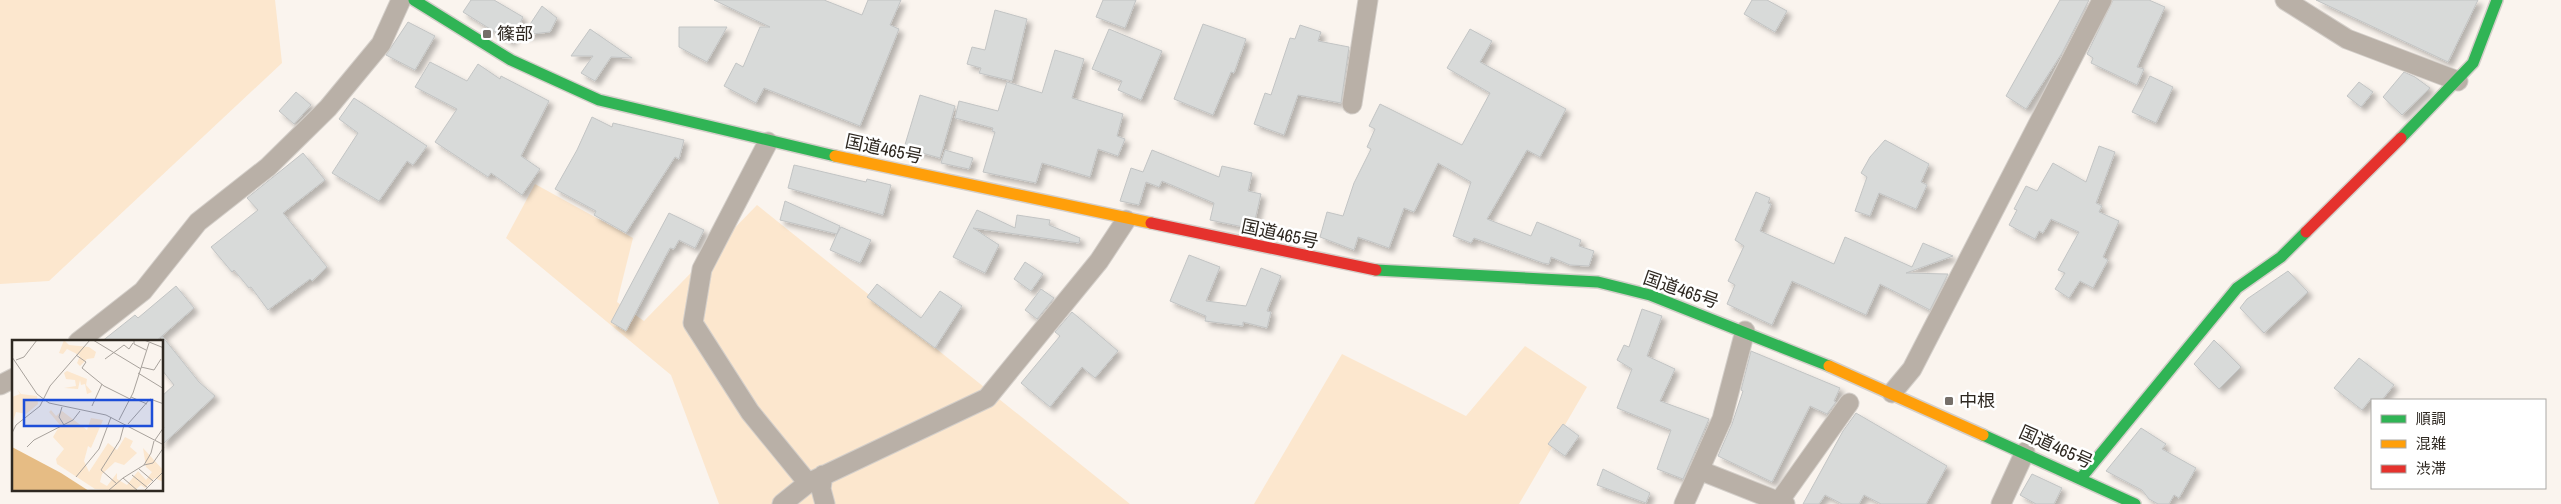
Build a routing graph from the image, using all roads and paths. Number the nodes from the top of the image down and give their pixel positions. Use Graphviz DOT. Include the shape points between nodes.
graph roads {
  1 [pos="401,0"];
  2 [pos="414,0"];
  3 [pos="1368,0"];
  4 [pos="2102,0"];
  5 [pos="2285,0"];
  6 [pos="2497,0"];
  7 [pos="2458,81"];
  8 [pos="1352,104"];
  9 [pos="768,142"];
  10 [pos="1126,220"];
  11 [pos="1745,331"];
  12 [pos="81,340"];
  13 [pos="12,379"];
  14 [pos="0,385"];
  15 [pos="1892,394"];
  16 [pos="1849,403"];
  17 [pos="2025,452"];
  18 [pos="1699,470"];
  19 [pos="2081,478"];
  20 [pos="816,479"];
  21 [pos="1782,502"];
  22 [pos="782,504"];
  23 [pos="825,504"];
  24 [pos="1684,504"];
  25 [pos="2001,504"];
  26 [pos="2135,504"];
  1 -- 12 [label="street" via="381,44 328,108 268,167 198,222 143,291"];
  2 -- 9 [label="main road, 国道465号" via="511,60 599,100"];
  3 -- 8 [label="street"];
  4 -- 15 [label="street" via="1912,369"];
  5 -- 7 [label="street" via="2347,39"];
  6 -- 7 [label="main road" via="2472,63"];
  7 -- 19 [label="main road" via="2281,257 2237,288"];
  9 -- 10 [label="main road, 国道465号"];
  9 -- 20 [label="street" via="702,270 693,323 750,412"];
  10 -- 11 [label="main road, 国道465号" via="1371,270 1598,282 1650,295"];
  10 -- 20 [label="street" via="1099,261 988,398"];
  11 -- 15 [label="main road, 国道465号"];
  11 -- 18 [label="street" via="1722,419"];
  13 -- 14 [label="street"];
  15 -- 17 [label="main road, 国道465号"];
  16 -- 21 [label="street"];
  17 -- 19 [label="main road, 国道465号"];
  17 -- 25 [label="street"];
  18 -- 21 [label="street"];
  18 -- 24 [label="street"];
  19 -- 26 [label="main road, 国道465号"];
  20 -- 22 [label="street"];
  20 -- 23 [label="street"];
}
